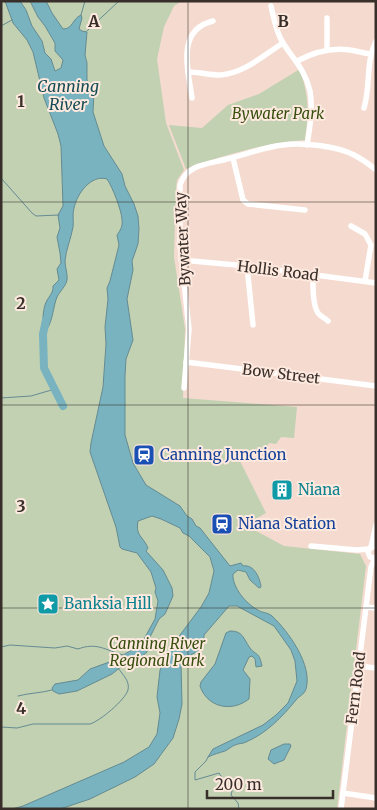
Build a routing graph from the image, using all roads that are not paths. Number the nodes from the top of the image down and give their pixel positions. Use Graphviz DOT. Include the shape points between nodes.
graph roads {
  1 [pos="271,6"];
  2 [pos="327,18"];
  3 [pos="213,21"];
  4 [pos="376,41"];
  5 [pos="284,43"];
  6 [pos="327,50"];
  7 [pos="370,54"];
  8 [pos="297,61"];
  9 [pos="188,72"];
  10 [pos="192,98"];
  11 [pos="364,108"];
  12 [pos="307,145"];
  13 [pos="233,158"];
  14 [pos="376,170"];
  15 [pos="305,210"];
  16 [pos="351,226"];
  17 [pos="181,260"];
  18 [pos="247,266"];
  19 [pos="314,275"];
  20 [pos="365,281"];
  21 [pos="376,283"];
  22 [pos="328,320"];
  23 [pos="253,324"];
  24 [pos="186,362"];
  25 [pos="376,386"];
  26 [pos="184,388"];
  27 [pos="376,525"];
  28 [pos="375,536"];
  29 [pos="311,546"];
  30 [pos="372,553"];
  31 [pos="366,606"];
  32 [pos="376,608"];
  33 [pos="358,666"];
  34 [pos="376,668"];
  35 [pos="343,793"];
  36 [pos="376,798"];
  37 [pos="341,809"];
  1 -- 5 [label="street"];
  2 -- 6 [label="street"];
  3 -- 9 [label="street" via="196,28 190,37 186,59"];
  4 -- 7 [label="street"];
  5 -- 8 [label="street"];
  5 -- 9 [label="street" via="231,74"];
  6 -- 7 [label="street"];
  6 -- 8 [label="street"];
  7 -- 11 [label="street"];
  8 -- 12 [label="street" via="310,92 312,110"];
  9 -- 10 [label="street"];
  12 -- 13 [label="street, Bywater Way" via="282,145"];
  12 -- 14 [label="street, Bywater Way" via="354,154"];
  13 -- 15 [label="street" via="243,200 248,204"];
  13 -- 17 [label="street, Bywater Way" via="192,168 182,178"];
  16 -- 20 [label="street" via="365,234 371,246"];
  17 -- 18 [label="street, Hollis Road"];
  17 -- 24 [label="street, Bywater Way" via="189,329"];
  18 -- 19 [label="street, Hollis Road"];
  18 -- 23 [label="street"];
  19 -- 20 [label="street, Hollis Road"];
  19 -- 22 [label="street" via="316,309"];
  20 -- 21 [label="street, Hollis Road"];
  24 -- 25 [label="street, Bow Street"];
  24 -- 26 [label="street, Bywater Way"];
  27 -- 28 [label="street, Fern Road"];
  28 -- 30 [label="street, Fern Road"];
  29 -- 30 [label="street"];
  30 -- 31 [label="street, Fern Road"];
  31 -- 32 [label="street"];
  31 -- 33 [label="street, Fern Road"];
  33 -- 34 [label="street"];
  33 -- 35 [label="street, Fern Road"];
  35 -- 36 [label="street"];
  35 -- 37 [label="street, Fern Road"];
}
